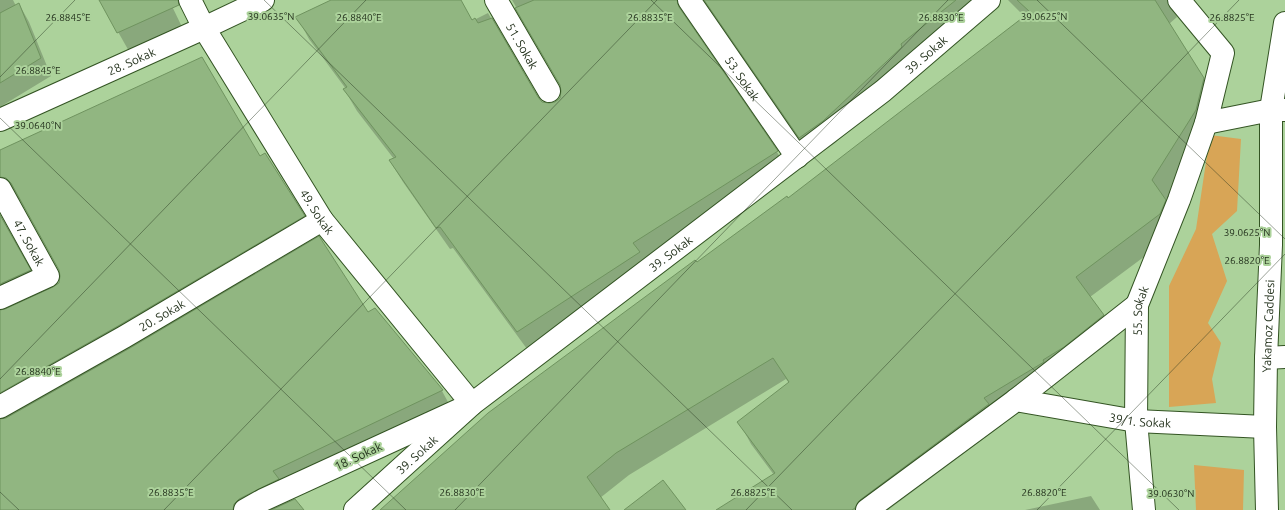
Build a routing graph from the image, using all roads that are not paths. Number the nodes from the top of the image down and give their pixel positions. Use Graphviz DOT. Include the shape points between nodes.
graph roads {
  1 [pos="190,0"];
  2 [pos="262,0"];
  3 [pos="496,0"];
  4 [pos="689,0"];
  5 [pos="989,0"];
  6 [pos="1179,0"];
  7 [pos="1285,23"];
  8 [pos="204,28"];
  9 [pos="550,91"];
  10 [pos="1278,110"];
  11 [pos="0,120"];
  12 [pos="1206,123"];
  13 [pos="797,157"];
  14 [pos="0,189"];
  15 [pos="322,220"];
  16 [pos="0,298"];
  17 [pos="1137,305"];
  18 [pos="1275,357"];
  19 [pos="1016,400"];
  20 [pos="472,404"];
  21 [pos="0,407"];
  22 [pos="1136,421"];
  23 [pos="1265,428"];
  24 [pos="245,510"];
  25 [pos="355,510"];
  26 [pos="867,510"];
  27 [pos="1144,510"];
  28 [pos="1267,510"];
  1 -- 8 [label="street, 49. Sokak"];
  2 -- 8 [label="street, 28. Sokak"];
  3 -- 9 [label="street, 51. Sokak"];
  4 -- 13 [label="street, 53. Sokak"];
  5 -- 13 [label="street, 39. Sokak" via="883,91"];
  6 -- 12 [label="street, 55. Sokak" via="1223,53"];
  7 -- 10 [label="street, Yakamoz Caddesi"];
  8 -- 11 [label="street, 28. Sokak"];
  8 -- 15 [label="street, 49. Sokak"];
  10 -- 12 [label="street"];
  10 -- 18 [label="street, Yakamoz Caddesi" via="1271,245"];
  12 -- 17 [label="street, 55. Sokak" via="1179,200"];
  13 -- 20 [label="street, 39. Sokak"];
  14 -- 16 [label="street, 47. Sokak" via="48,276"];
  15 -- 20 [label="street, 49. Sokak"];
  15 -- 21 [label="street, 20. Sokak"];
  17 -- 19 [label="street"];
  17 -- 22 [label="street, 55. Sokak"];
  18 -- 23 [label="street, Yakamoz Caddesi"];
  19 -- 22 [label="street, 39/1. Sokak"];
  19 -- 26 [label="street"];
  20 -- 24 [label="street, 18. Sokak"];
  20 -- 25 [label="street, 39. Sokak"];
  22 -- 23 [label="street, 39/1. Sokak"];
  22 -- 27 [label="street, 55. Sokak"];
  23 -- 28 [label="street, Yakamoz Caddesi"];
}
